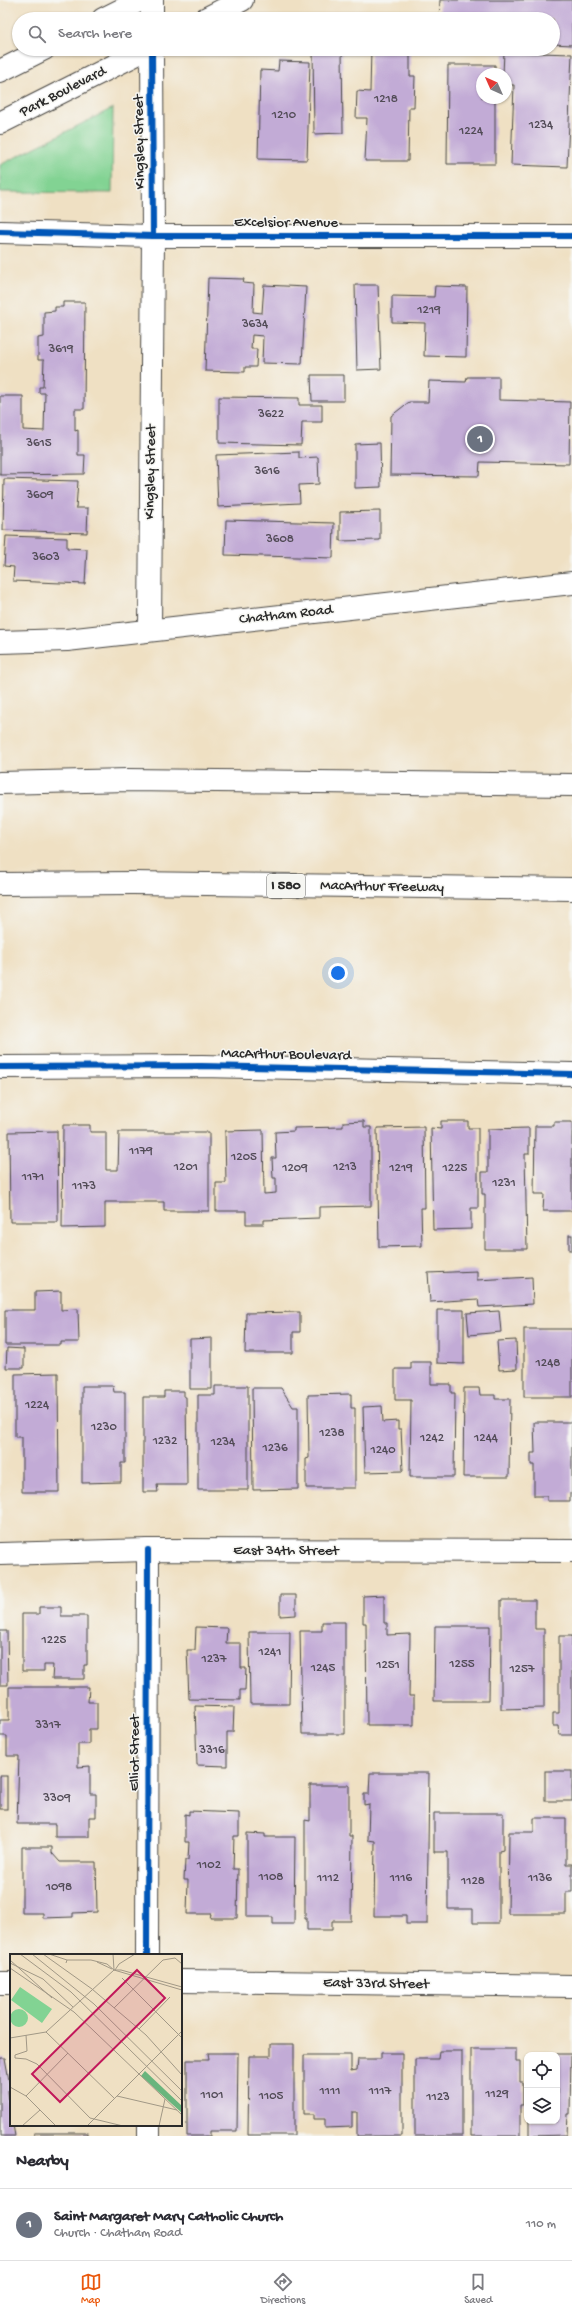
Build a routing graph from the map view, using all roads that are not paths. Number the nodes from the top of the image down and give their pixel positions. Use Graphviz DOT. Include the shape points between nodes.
graph roads {
  1 [pos="141,0"];
  2 [pos="152,0"];
  3 [pos="242,0"];
  4 [pos="117,12"];
  5 [pos="152,12"];
  6 [pos="219,12"];
  7 [pos="31,56"];
  8 [pos="133,56"];
  9 [pos="152,56"];
  10 [pos="0,72"];
  11 [pos="0,123"];
  12 [pos="0,232"];
  13 [pos="153,236"];
  14 [pos="572,236"];
  15 [pos="572,583"];
  16 [pos="150,630"];
  17 [pos="0,642"];
  18 [pos="0,783"];
  19 [pos="572,785"];
  20 [pos="0,884"];
  21 [pos="572,889"];
  22 [pos="0,1067"];
  23 [pos="572,1074"];
  24 [pos="148,1550"];
  25 [pos="572,1551"];
  26 [pos="0,1554"];
  27 [pos="147,1954"];
  28 [pos="182,1981"];
  29 [pos="572,1986"];
  1 -- 4 [label="main road"];
  2 -- 5 [label="main road"];
  3 -- 6 [label="main road"];
  7 -- 10 [label="main road"];
  8 -- 11 [label="main road, Park Boulevard"];
  9 -- 13 [label="main road, Kingsley Street"];
  12 -- 13 [label="main road, Excelsior Avenue"];
  13 -- 14 [label="main road, Excelsior Avenue"];
  13 -- 16 [label="main road, Kingsley Street"];
  15 -- 16 [label="main road, Chatham Road"];
  16 -- 17 [label="main road, Chatham Road" via="67,640"];
  18 -- 19 [label="main road" via="128,780"];
  20 -- 21 [label="main road, MacArthur Freeway / I 580" via="133,883"];
  22 -- 23 [label="main road, MacArthur Boulevard" via="202,1066"];
  24 -- 25 [label="main road, East 34th Street"];
  24 -- 26 [label="main road, East 34th Street"];
  24 -- 27 [label="main road, Elliot Street"];
  28 -- 29 [label="main road, East 33rd Street"];
}
